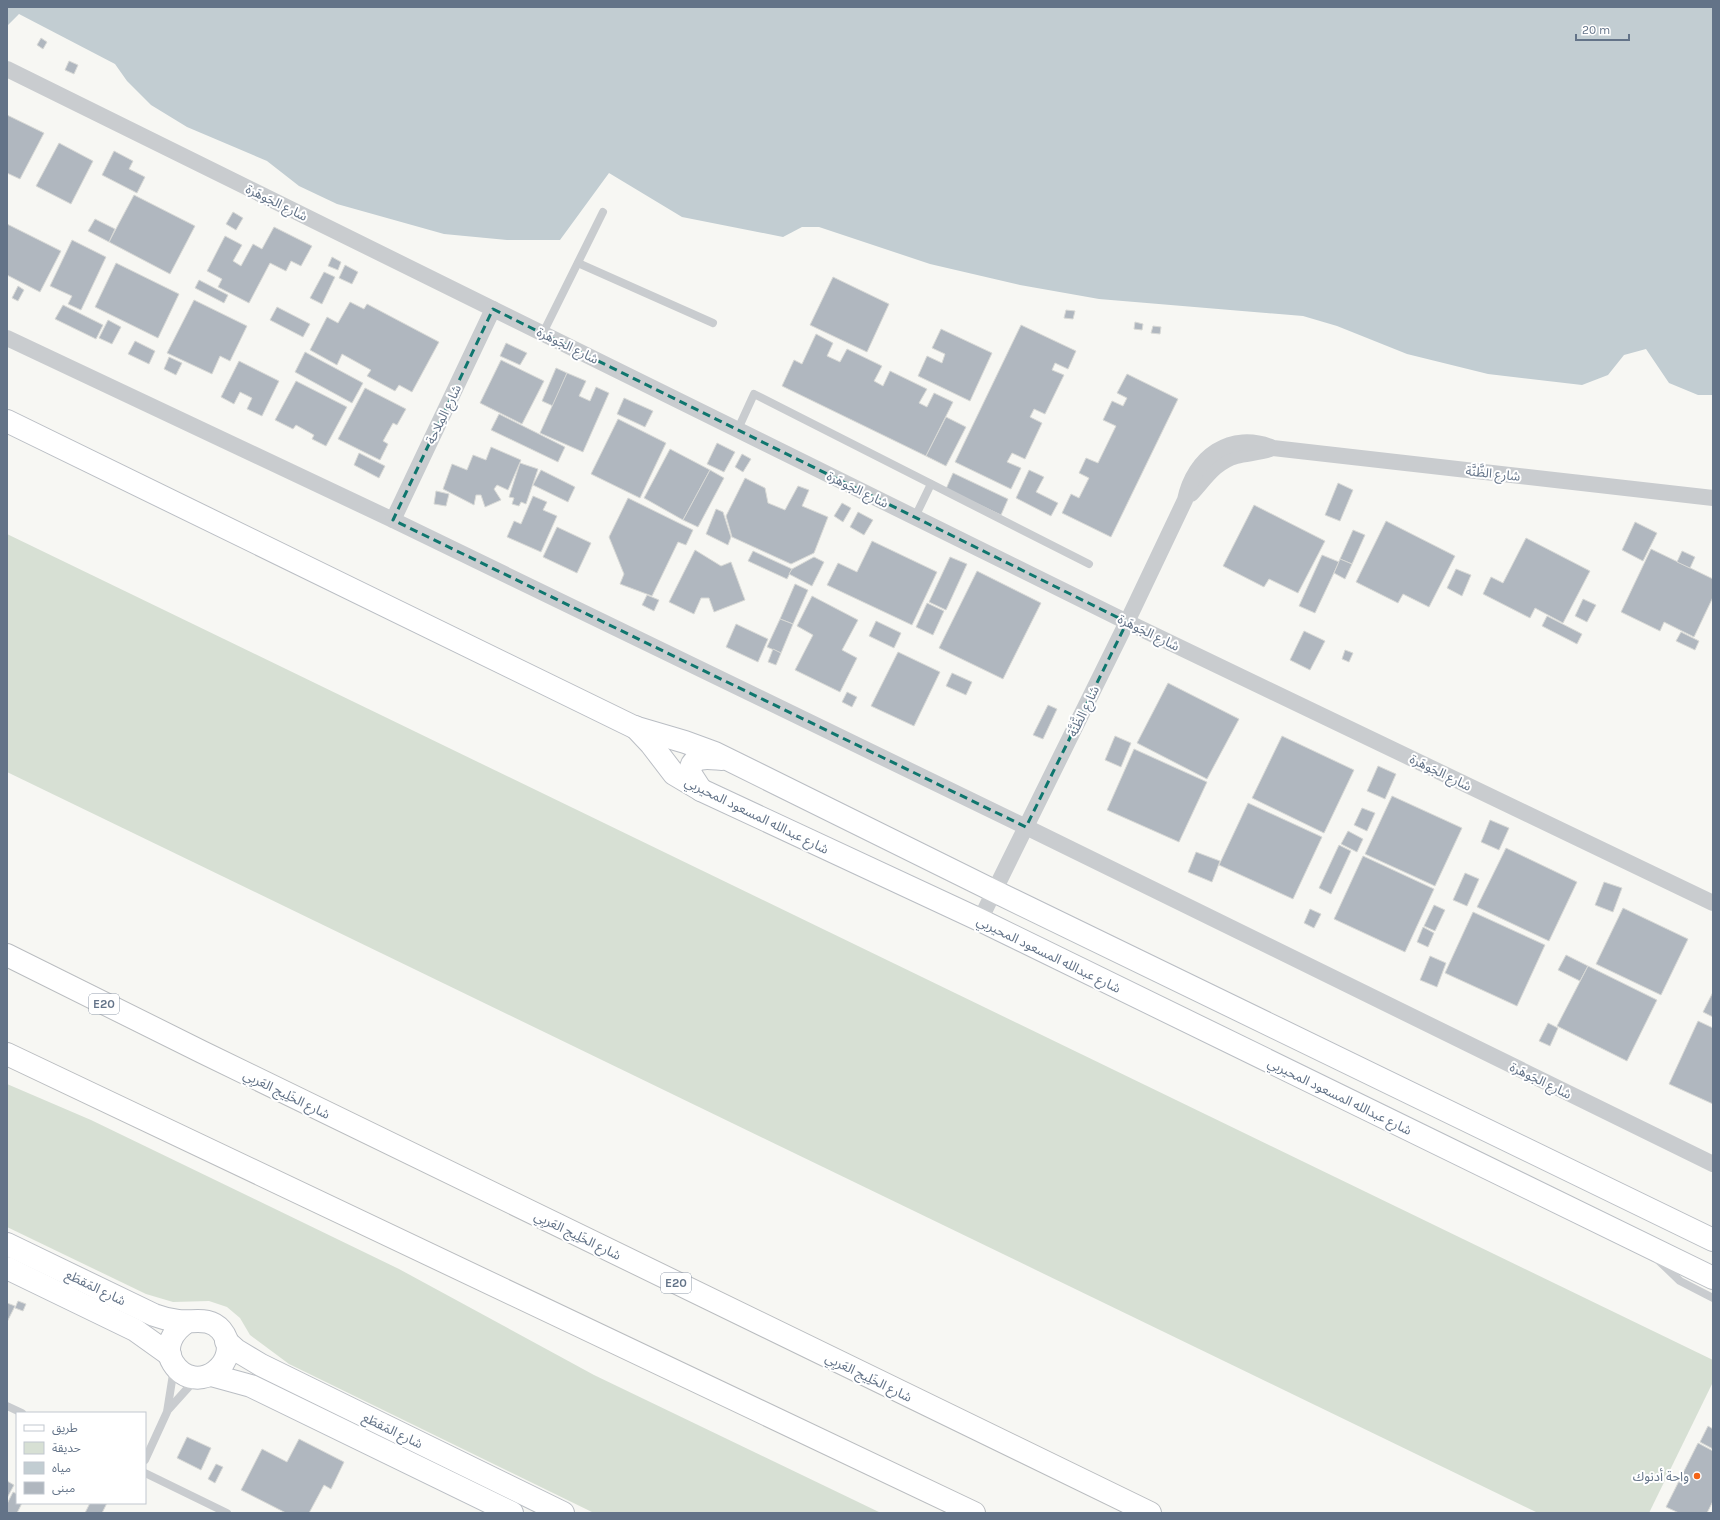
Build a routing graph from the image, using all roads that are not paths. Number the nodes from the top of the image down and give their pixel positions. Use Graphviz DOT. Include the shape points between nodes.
graph roads {
  1 [pos="7,69"];
  2 [pos="603,212"];
  3 [pos="578,263"];
  4 [pos="493,309"];
  5 [pos="713,323"];
  6 [pos="543,333"];
  7 [pos="7,338"];
  8 [pos="7,422"];
  9 [pos="738,429"];
  10 [pos="931,484"];
  11 [pos="1713,498"];
  12 [pos="915,517"];
  13 [pos="393,520"];
  14 [pos="1089,564"];
  15 [pos="1127,622"];
  16 [pos="634,727"];
  17 [pos="727,760"];
  18 [pos="701,790"];
  19 [pos="1026,827"];
  20 [pos="994,891"];
  21 [pos="1713,903"];
  22 [pos="980,920"];
  23 [pos="7,955"];
  24 [pos="7,1054"];
  25 [pos="1713,1164"];
  26 [pos="1713,1240"];
  27 [pos="7,1244"];
  28 [pos="1647,1246"];
  29 [pos="7,1268"];
  30 [pos="1713,1278"];
  31 [pos="1713,1298"];
  32 [pos="187,1322"];
  33 [pos="226,1341"];
  34 [pos="172,1360"];
  35 [pos="204,1376"];
  36 [pos="7,1406"];
  37 [pos="20,1412"];
  38 [pos="167,1412"];
  39 [pos="146,1458"];
  40 [pos="146,1473"];
  41 [pos="227,1513"];
  42 [pos="512,1513"];
  43 [pos="563,1513"];
  44 [pos="974,1513"];
  45 [pos="1150,1513"];
  1 -- 4 [label="street, شارع الجَوهَرة"];
  2 -- 3 [label="lane"];
  3 -- 5 [label="lane"];
  3 -- 6 [label="lane"];
  4 -- 6 [label="street, شارع الجَوهَرة"];
  4 -- 13 [label="street, شارع المِلاحة"];
  6 -- 9 [label="street, شارع الجَوهَرة"];
  7 -- 13 [label="street, شارع الجَوهَرة"];
  8 -- 16 [label="main road"];
  9 -- 10 [label="lane" via="754,394"];
  9 -- 12 [label="street, شارع الجَوهَرة"];
  10 -- 12 [label="lane"];
  10 -- 14 [label="lane"];
  11 -- 15 [label="street, شارع الظَّنَّة" via="1273,448 1235,456 1207,474 1185,500"];
  12 -- 15 [label="street, شارع الجَوهَرة"];
  13 -- 19 [label="street, شارع الجَوهَرة"];
  15 -- 19 [label="street, شارع الظَّنَّة"];
  15 -- 21 [label="street, شارع الجَوهَرة"];
  16 -- 17 [label="main road" via="685,742"];
  16 -- 18 [label="main road, شارع عبدالله المسعود المحيربي" via="674,774"];
  17 -- 18 [label="main road" via="698,758 693,762 690,773"];
  17 -- 20 [label="main road"];
  18 -- 22 [label="main road, شارع عبدالله المسعود المحيربي"];
  19 -- 20 [label="street, شارع الظَّنَّة"];
  19 -- 25 [label="street, شارع الجَوهَرة"];
  20 -- 22 [label="street, شارع الظَّنَّة"];
  20 -- 26 [label="main road"];
  22 -- 28 [label="main road, شارع عبدالله المسعود المحيربي"];
  23 -- 45 [label="main road, شارع الخَلِيج العَربِي / E20"];
  24 -- 44 [label="main road"];
  27 -- 32 [label="main road, شارع المَقطَع" via="154,1315"];
  28 -- 30 [label="main road, شارع عبدالله المسعود المحيربي"];
  28 -- 31 [label="lane" via="1656,1259 1680,1281"];
  29 -- 34 [label="main road, شارع المَقطَع" via="134,1330"];
  32 -- 33 [label="main road" via="199,1320 211,1323 221,1330"];
  32 -- 34 [label="main road" via="178,1327 172,1335 169,1345"];
  33 -- 35 [label="main road" via="225,1361 219,1369"];
  33 -- 43 [label="main road, شارع المَقطَع" via="261,1365"];
  34 -- 35 [label="main road" via="188,1376"];
  34 -- 38 [label="lane"];
  35 -- 38 [label="lane"];
  35 -- 42 [label="main road, شارع المَقطَع" via="251,1386"];
  36 -- 37 [label="lane"];
  38 -- 39 [label="lane"];
  40 -- 41 [label="lane"];
}
